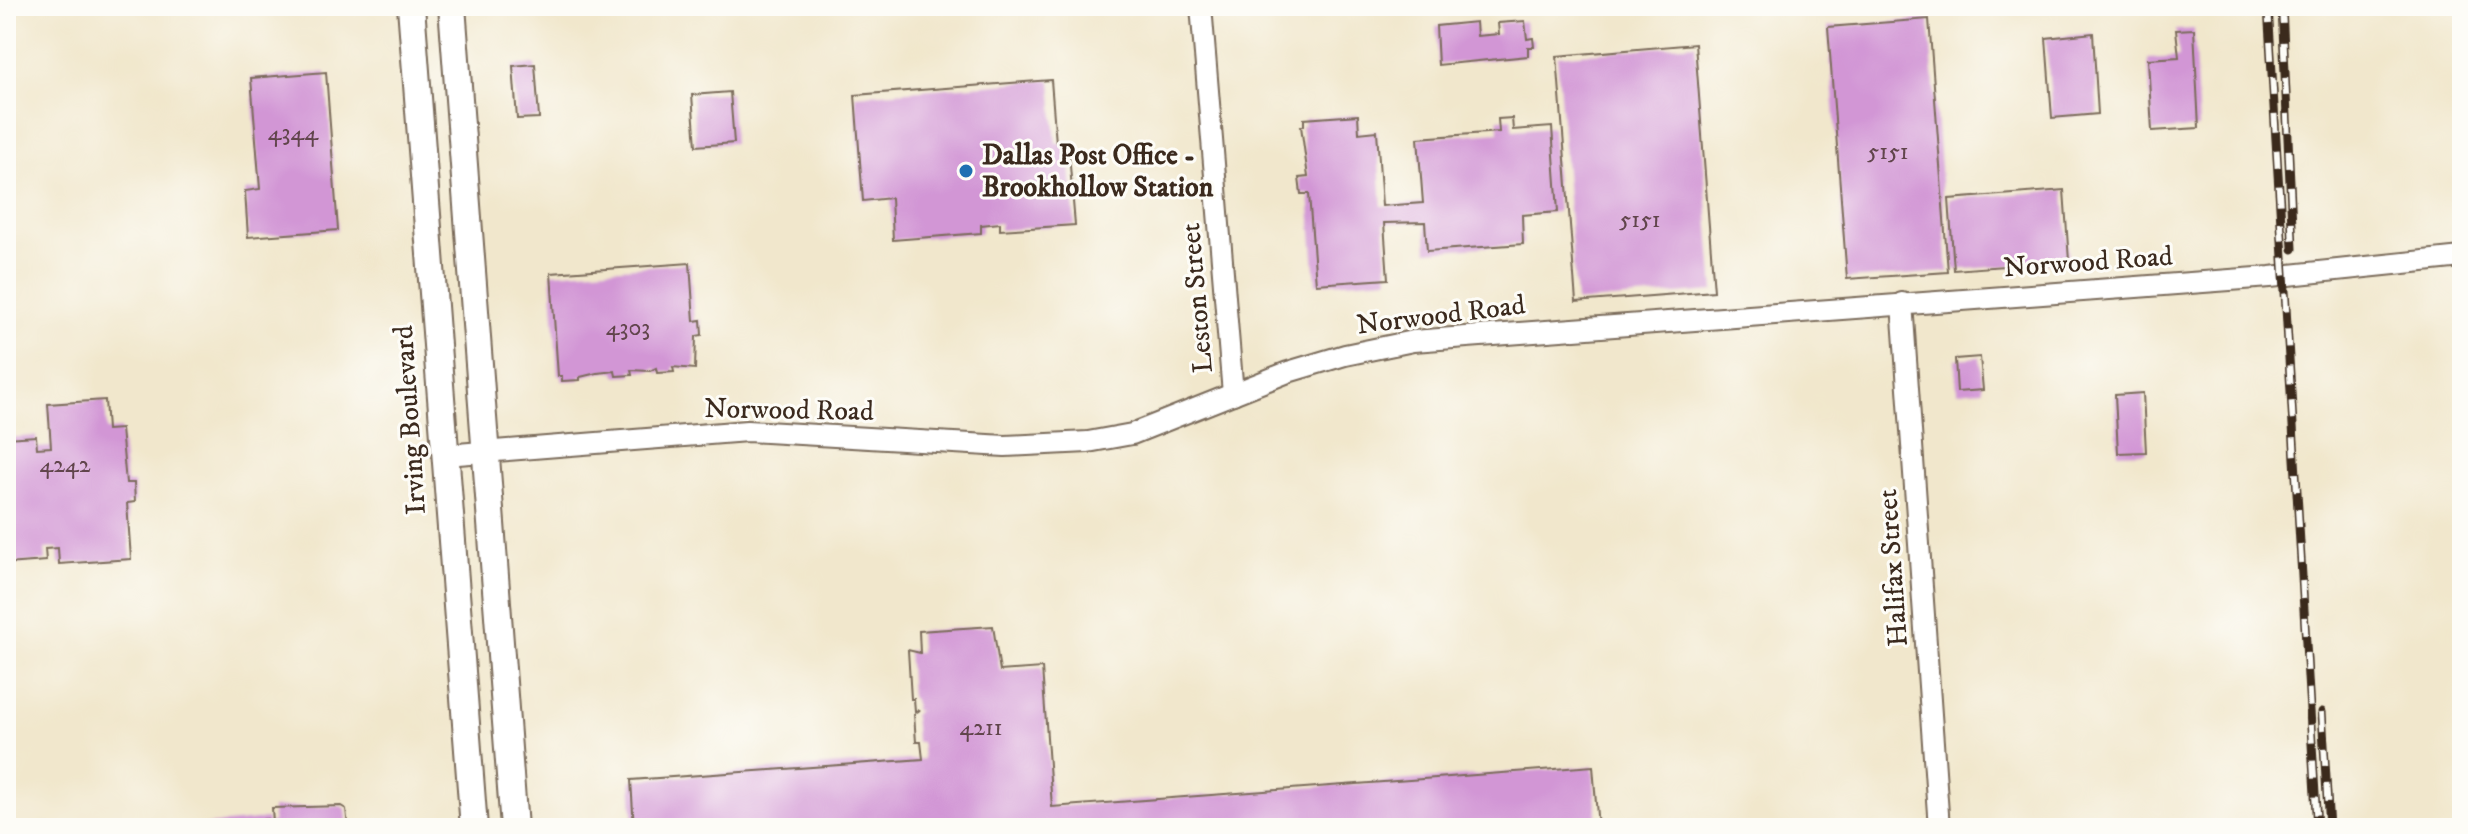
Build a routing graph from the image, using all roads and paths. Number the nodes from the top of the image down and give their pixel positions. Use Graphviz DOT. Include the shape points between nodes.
graph roads {
  1 [pos="1201,6"];
  2 [pos="452,17"];
  3 [pos="412,19"];
  4 [pos="2462,257"];
  5 [pos="1902,303"];
  6 [pos="1233,394"];
  7 [pos="485,451"];
  8 [pos="445,455"];
  9 [pos="474,828"];
  10 [pos="514,828"];
  11 [pos="1939,828"];
  1 -- 6 [label="street, Leston Street"];
  2 -- 3 [label="main road"];
  2 -- 7 [label="main road"];
  3 -- 8 [label="main road, Irving Boulevard"];
  4 -- 5 [label="street, Norwood Road"];
  5 -- 6 [label="street, Norwood Road" via="1413,341 1331,359"];
  5 -- 11 [label="street, Halifax Street"];
  6 -- 7 [label="street, Norwood Road" via="1132,434 1088,442 1005,446 747,431"];
  7 -- 8 [label="street, Norwood Road"];
  7 -- 10 [label="main road"];
  8 -- 9 [label="main road, Irving Boulevard"];
}
